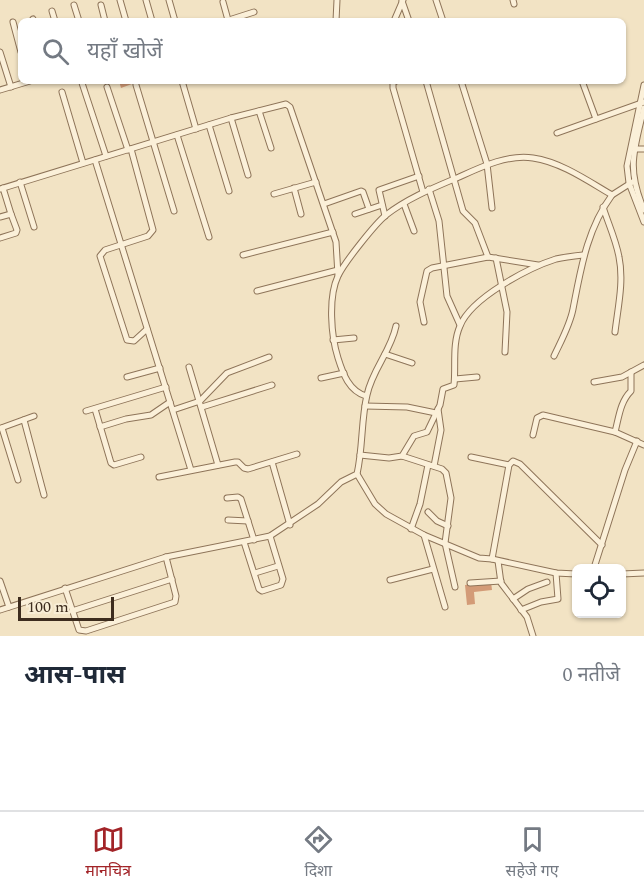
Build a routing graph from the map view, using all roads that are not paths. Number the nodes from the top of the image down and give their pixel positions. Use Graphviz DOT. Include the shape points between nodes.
graph roads {
  1 [pos="120,0"];
  2 [pos="146,0"];
  3 [pos="169,0"];
  4 [pos="230,0"];
  5 [pos="337,0"];
  6 [pos="436,0"];
  7 [pos="223,1"];
  8 [pos="402,1"];
  9 [pos="74,5"];
  10 [pos="101,5"];
  11 [pos="52,11"];
  12 [pos="254,12"];
  13 [pos="54,18"];
  14 [pos="78,18"];
  15 [pos="104,18"];
  16 [pos="125,18"];
  17 [pos="151,18"];
  18 [pos="174,18"];
  19 [pos="227,18"];
  20 [pos="234,18"];
  21 [pos="336,18"];
  22 [pos="395,18"];
  23 [pos="408,18"];
  24 [pos="441,18"];
  25 [pos="13,22"];
  26 [pos="18,41"];
  27 [pos="0,52"];
  28 [pos="20,84"];
  29 [pos="82,84"];
  30 [pos="183,84"];
  31 [pos="393,84"];
  32 [pos="427,84"];
  33 [pos="462,84"];
  34 [pos="583,84"];
  35 [pos="136,85"];
  36 [pos="644,85"];
  37 [pos="11,87"];
  38 [pos="107,87"];
  39 [pos="0,90"];
  40 [pos="62,92"];
  41 [pos="642,104"];
  42 [pos="259,111"];
  43 [pos="231,118"];
  44 [pos="596,119"];
  45 [pos="209,125"];
  46 [pos="196,129"];
  47 [pos="557,133"];
  48 [pos="177,135"];
  49 [pos="152,142"];
  50 [pos="271,148"];
  51 [pos="129,149"];
  52 [pos="635,149"];
  53 [pos="644,149"];
  54 [pos="106,156"];
  55 [pos="95,160"];
  56 [pos="83,163"];
  57 [pos="487,164"];
  58 [pos="248,175"];
  59 [pos="418,176"];
  60 [pos="453,180"];
  61 [pos="20,182"];
  62 [pos="316,182"];
  63 [pos="631,182"];
  64 [pos="1,188"];
  65 [pos="294,188"];
  66 [pos="426,190"];
  67 [pos="229,191"];
  68 [pos="274,194"];
  69 [pos="612,195"];
  70 [pos="324,204"];
  71 [pos="404,204"];
  72 [pos="382,205"];
  73 [pos="603,207"];
  74 [pos="492,208"];
  75 [pos="369,209"];
  76 [pos="644,210"];
  77 [pos="174,211"];
  78 [pos="11,214"];
  79 [pos="301,214"];
  80 [pos="355,214"];
  81 [pos="385,216"];
  82 [pos="0,217"];
  83 [pos="644,222"];
  84 [pos="34,227"];
  85 [pos="414,231"];
  86 [pos="333,232"];
  87 [pos="209,237"];
  88 [pos="0,238"];
  89 [pos="121,245"];
  90 [pos="243,255"];
  91 [pos="583,255"];
  92 [pos="488,257"];
  93 [pos="496,258"];
  94 [pos="540,265"];
  95 [pos="444,266"];
  96 [pos="338,273"];
  97 [pos="501,286"];
  98 [pos="257,291"];
  99 [pos="424,322"];
  100 [pos="460,325"];
  101 [pos="396,326"];
  102 [pos="147,329"];
  103 [pos="615,332"];
  104 [pos="354,338"];
  105 [pos="333,340"];
  106 [pos="505,352"];
  107 [pos="385,354"];
  108 [pos="554,356"];
  109 [pos="269,357"];
  110 [pos="412,363"];
  111 [pos="644,365"];
  112 [pos="189,367"];
  113 [pos="159,368"];
  114 [pos="631,372"];
  115 [pos="344,373"];
  116 [pos="127,377"];
  117 [pos="477,377"];
  118 [pos="321,378"];
  119 [pos="455,379"];
  120 [pos="594,382"];
  121 [pos="273,385"];
  122 [pos="166,387"];
  123 [pos="366,396"];
  124 [pos="170,402"];
  125 [pos="201,404"];
  126 [pos="365,406"];
  127 [pos="95,409"];
  128 [pos="172,410"];
  129 [pos="86,411"];
  130 [pos="437,411"];
  131 [pos="34,416"];
  132 [pos="24,420"];
  133 [pos="100,427"];
  134 [pos="1,428"];
  135 [pos="615,432"];
  136 [pos="532,435"];
  137 [pos="637,441"];
  138 [pos="644,445"];
  139 [pos="297,454"];
  140 [pos="360,455"];
  141 [pos="402,456"];
  142 [pos="141,457"];
  143 [pos="471,457"];
  144 [pos="272,462"];
  145 [pos="218,465"];
  146 [pos="509,465"];
  147 [pos="431,466"];
  148 [pos="191,470"];
  149 [pos="357,474"];
  150 [pos="159,477"];
  151 [pos="18,480"];
  152 [pos="44,495"];
  153 [pos="227,498"];
  154 [pos="428,512"];
  155 [pos="228,520"];
  156 [pos="248,521"];
  157 [pos="290,525"];
  158 [pos="448,526"];
  159 [pos="411,529"];
  160 [pos="424,535"];
  161 [pos="270,536"];
  162 [pos="254,540"];
  163 [pos="244,542"];
  164 [pos="445,543"];
  165 [pos="602,545"];
  166 [pos="166,557"];
  167 [pos="495,560"];
  168 [pos="595,564"];
  169 [pos="278,566"];
  170 [pos="433,569"];
  171 [pos="255,573"];
  172 [pos="556,573"];
  173 [pos="644,573"];
  174 [pos="572,574"];
  175 [pos="626,574"];
  176 [pos="172,579"];
  177 [pos="390,579"];
  178 [pos="0,580"];
  179 [pos="501,581"];
  180 [pos="547,582"];
  181 [pos="470,583"];
  182 [pos="455,586"];
  183 [pos="65,588"];
  184 [pos="513,599"];
  185 [pos="9,607"];
  186 [pos="445,607"];
  187 [pos="0,610"];
  188 [pos="521,610"];
  189 [pos="72,611"];
  190 [pos="79,633"];
  191 [pos="533,636"];
  1 -- 16 [label="street"];
  2 -- 17 [label="street"];
  3 -- 18 [label="street"];
  4 -- 7 [label="street"];
  5 -- 21 [label="street"];
  6 -- 24 [label="street"];
  7 -- 19 [label="street"];
  8 -- 22 [label="street"];
  8 -- 23 [label="street"];
  9 -- 14 [label="street"];
  10 -- 15 [label="street"];
  11 -- 13 [label="street"];
  12 -- 20 [label="street"];
  25 -- 26 [label="street"];
  27 -- 37 [label="street"];
  28 -- 37 [label="street"];
  29 -- 54 [label="street"];
  30 -- 46 [label="street"];
  31 -- 59 [label="street"];
  32 -- 60 [label="street"];
  33 -- 57 [label="street"];
  34 -- 44 [label="street"];
  35 -- 49 [label="street"];
  36 -- 41 [label="street"];
  37 -- 39 [label="street"];
  38 -- 51 [label="street"];
  40 -- 56 [label="street"];
  41 -- 44 [label="street"];
  41 -- 52 [label="street"];
  41 -- 63 [label="street" via="627,157"];
  42 -- 43 [label="street"];
  42 -- 50 [label="street"];
  42 -- 62 [label="street" via="288,105"];
  43 -- 45 [label="street"];
  43 -- 58 [label="street"];
  44 -- 47 [label="street"];
  45 -- 46 [label="street"];
  45 -- 67 [label="street"];
  46 -- 48 [label="street"];
  48 -- 49 [label="street"];
  48 -- 87 [label="street"];
  49 -- 51 [label="street"];
  49 -- 77 [label="street"];
  51 -- 54 [label="street"];
  51 -- 89 [label="street" via="153,230 148,236"];
  52 -- 53 [label="street"];
  52 -- 63 [label="street"];
  54 -- 55 [label="street"];
  55 -- 56 [label="street"];
  55 -- 89 [label="street"];
  56 -- 61 [label="street"];
  57 -- 60 [label="street"];
  57 -- 69 [label="street" via="532,158"];
  57 -- 74 [label="street"];
  59 -- 66 [label="street"];
  59 -- 72 [label="street" via="379,190"];
  60 -- 66 [label="street"];
  60 -- 92 [label="street" via="463,211 475,223"];
  61 -- 64 [label="street"];
  61 -- 84 [label="street"];
  62 -- 65 [label="street"];
  62 -- 70 [label="street"];
  63 -- 69 [label="street"];
  63 -- 76 [label="street"];
  63 -- 83 [label="street"];
  64 -- 78 [label="street"];
  65 -- 68 [label="street"];
  65 -- 79 [label="street"];
  66 -- 71 [label="street"];
  66 -- 95 [label="street" via="439,221"];
  69 -- 73 [label="street"];
  70 -- 75 [label="street" via="361,191"];
  70 -- 86 [label="street"];
  71 -- 81 [label="street"];
  71 -- 85 [label="street"];
  72 -- 75 [label="street"];
  72 -- 81 [label="street"];
  73 -- 91 [label="street"];
  73 -- 103 [label="street" via="621,265"];
  75 -- 80 [label="street"];
  78 -- 82 [label="street"];
  78 -- 88 [label="street" via="16,233"];
  81 -- 96 [label="street"];
  86 -- 90 [label="street"];
  86 -- 96 [label="street"];
  89 -- 102 [label="street"];
  89 -- 102 [label="street" via="100,256 126,340 134,341"];
  91 -- 94 [label="street"];
  91 -- 108 [label="street" via="573,309"];
  92 -- 93 [label="street"];
  92 -- 95 [label="street"];
  93 -- 94 [label="street"];
  93 -- 97 [label="street"];
  94 -- 97 [label="street"];
  95 -- 99 [label="street" via="427,271 420,302"];
  95 -- 100 [label="street" via="448,301"];
  96 -- 98 [label="street"];
  96 -- 105 [label="street" via="333,298"];
  97 -- 100 [label="street" via="474,307"];
  97 -- 106 [label="street" via="507,319"];
  100 -- 119 [label="street"];
  101 -- 107 [label="street"];
  102 -- 113 [label="street"];
  104 -- 105 [label="street"];
  105 -- 115 [label="street"];
  107 -- 110 [label="street"];
  107 -- 123 [label="street"];
  109 -- 125 [label="street" via="227,373"];
  111 -- 114 [label="street"];
  112 -- 125 [label="street"];
  113 -- 116 [label="street"];
  113 -- 122 [label="street"];
  114 -- 120 [label="street"];
  114 -- 135 [label="street" via="631,391 620,408"];
  115 -- 118 [label="street"];
  115 -- 123 [label="street" via="352,389"];
  117 -- 119 [label="street"];
  119 -- 130 [label="street" via="452,387 443,389"];
  121 -- 125 [label="street"];
  122 -- 124 [label="street"];
  122 -- 127 [label="street"];
  123 -- 126 [label="street"];
  124 -- 128 [label="street"];
  124 -- 133 [label="street" via="151,415"];
  125 -- 128 [label="street"];
  125 -- 145 [label="street"];
  126 -- 130 [label="street"];
  126 -- 140 [label="street"];
  127 -- 129 [label="street"];
  127 -- 133 [label="street"];
  128 -- 148 [label="street"];
  130 -- 141 [label="street" via="427,432 414,436"];
  130 -- 147 [label="street" via="441,430"];
  131 -- 132 [label="street"];
  132 -- 134 [label="street"];
  132 -- 152 [label="street"];
  133 -- 142 [label="street" via="111,463"];
  134 -- 151 [label="street"];
  135 -- 136 [label="street" via="543,415 537,418"];
  135 -- 137 [label="street"];
  137 -- 138 [label="street"];
  137 -- 165 [label="street"];
  139 -- 144 [label="street"];
  140 -- 141 [label="street"];
  140 -- 149 [label="street"];
  141 -- 147 [label="street"];
  143 -- 146 [label="street"];
  144 -- 145 [label="street" via="246,470 238,462"];
  144 -- 157 [label="street"];
  145 -- 148 [label="street"];
  146 -- 165 [label="street" via="513,460 520,464"];
  146 -- 167 [label="street"];
  147 -- 158 [label="street" via="446,473 452,501"];
  147 -- 159 [label="street"];
  148 -- 150 [label="street"];
  149 -- 157 [label="street" via="341,482"];
  149 -- 159 [label="street" via="375,504"];
  153 -- 156 [label="street" via="241,499"];
  154 -- 158 [label="street"];
  155 -- 156 [label="street"];
  156 -- 162 [label="street"];
  157 -- 161 [label="street"];
  158 -- 164 [label="street"];
  159 -- 160 [label="street"];
  160 -- 164 [label="street"];
  160 -- 170 [label="street"];
  161 -- 162 [label="street"];
  161 -- 169 [label="street"];
  162 -- 163 [label="street"];
  163 -- 166 [label="street"];
  163 -- 171 [label="street"];
  164 -- 167 [label="street" via="469,555"];
  164 -- 182 [label="street"];
  165 -- 168 [label="street"];
  166 -- 176 [label="street"];
  166 -- 183 [label="street"];
  167 -- 172 [label="street"];
  167 -- 179 [label="street"];
  169 -- 171 [label="street"];
  169 -- 171 [label="street" via="282,584 262,591"];
  170 -- 177 [label="street"];
  170 -- 186 [label="street"];
  172 -- 174 [label="street"];
  172 -- 188 [label="street" via="558,599"];
  173 -- 175 [label="street"];
  176 -- 189 [label="street"];
  176 -- 190 [label="street" via="175,602"];
  178 -- 185 [label="street"];
  179 -- 181 [label="street"];
  179 -- 184 [label="street"];
  180 -- 184 [label="street"];
  183 -- 185 [label="street"];
  183 -- 189 [label="street"];
  184 -- 188 [label="street"];
  185 -- 187 [label="street"];
  188 -- 191 [label="street"];
  189 -- 190 [label="street"];
}
